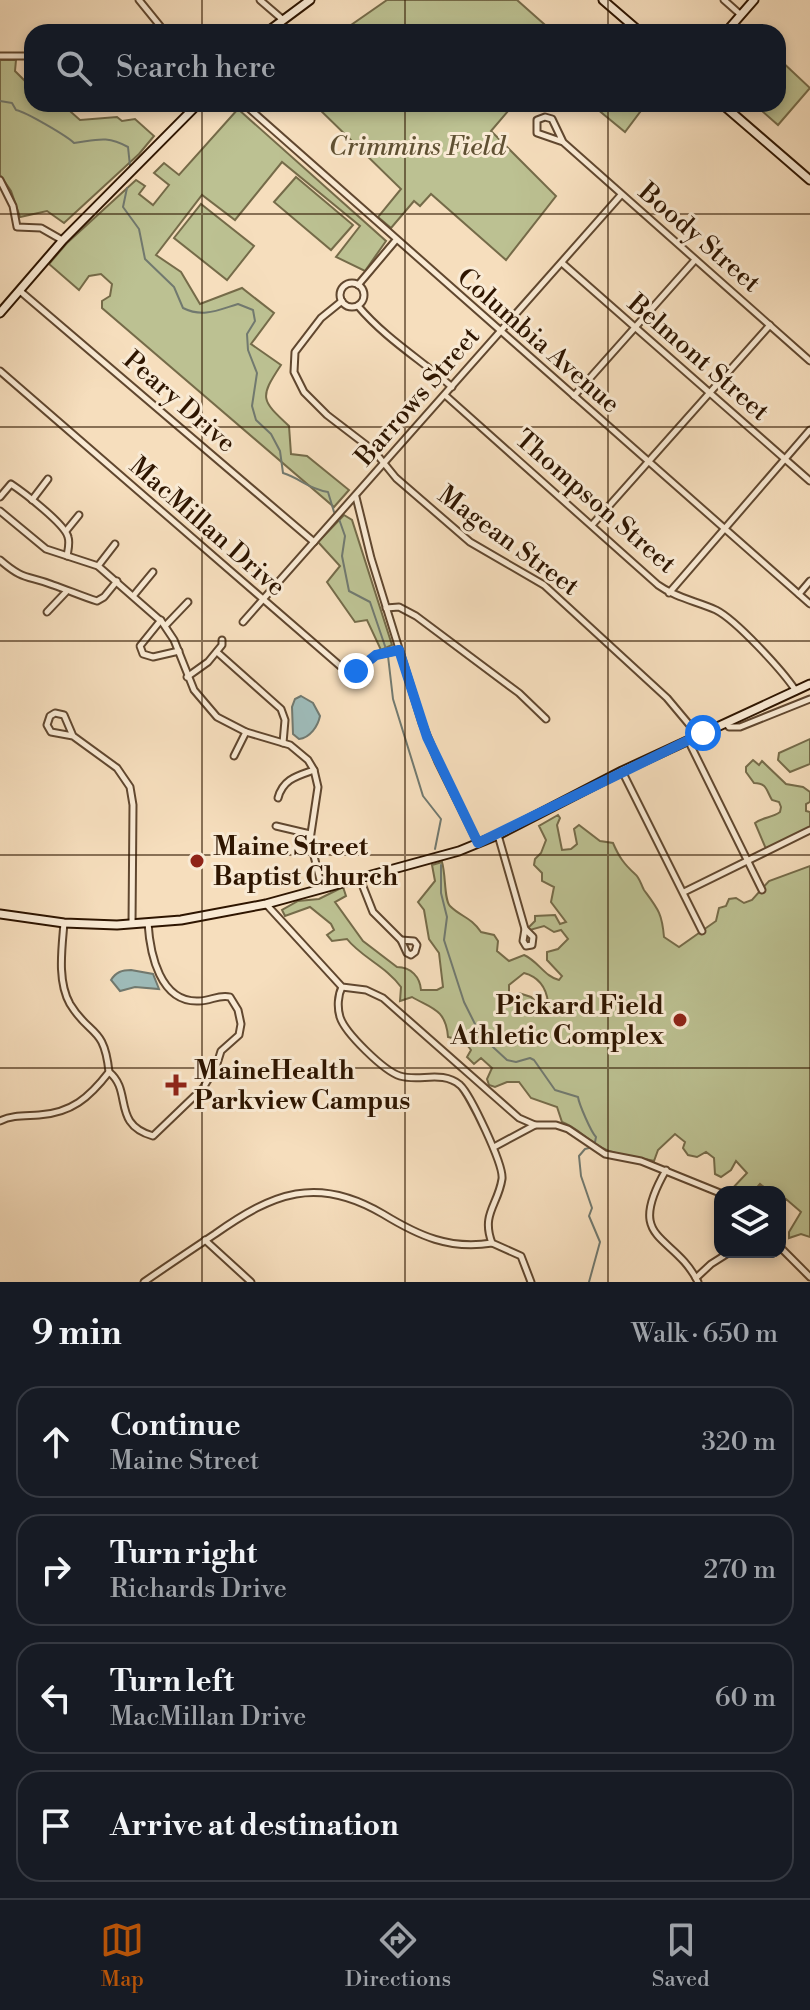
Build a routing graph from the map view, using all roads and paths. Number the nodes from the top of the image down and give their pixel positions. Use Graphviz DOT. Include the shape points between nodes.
graph roads {
  1 [pos="139,0"];
  2 [pos="260,0"];
  3 [pos="310,0"];
  4 [pos="603,0"];
  5 [pos="724,0"];
  6 [pos="754,0"];
  7 [pos="741,15"];
  8 [pos="282,19"];
  9 [pos="158,24"];
  10 [pos="276,24"];
  11 [pos="631,24"];
  12 [pos="733,24"];
  13 [pos="0,56"];
  14 [pos="24,56"];
  15 [pos="190,112"];
  16 [pos="253,112"];
  17 [pos="731,112"];
  18 [pos="563,142"];
  19 [pos="0,180"];
  20 [pos="810,180"];
  21 [pos="621,195"];
  22 [pos="63,240"];
  23 [pos="396,240"];
  24 [pos="695,260"];
  25 [pos="562,263"];
  26 [pos="358,285"];
  27 [pos="19,290"];
  28 [pos="342,301"];
  29 [pos="358,306"];
  30 [pos="0,313"];
  31 [pos="770,325"];
  32 [pos="636,328"];
  33 [pos="500,332"];
  34 [pos="810,361"];
  35 [pos="0,371"];
  36 [pos="452,387"];
  37 [pos="710,393"];
  38 [pos="445,395"];
  39 [pos="574,396"];
  40 [pos="810,430"];
  41 [pos="785,460"];
  42 [pos="648,462"];
  43 [pos="384,463"];
  44 [pos="48,479"];
  45 [pos="810,481"];
  46 [pos="355,496"];
  47 [pos="0,497"];
  48 [pos="32,500"];
  49 [pos="1,512"];
  50 [pos="79,515"];
  51 [pos="592,525"];
  52 [pos="724,529"];
  53 [pos="66,531"];
  54 [pos="314,542"];
  55 [pos="115,544"];
  56 [pos="67,556"];
  57 [pos="0,560"];
  58 [pos="98,566"];
  59 [pos="153,572"];
  60 [pos="117,581"];
  61 [pos="810,581"];
  62 [pos="66,592"];
  63 [pos="669,593"];
  64 [pos="799,594"];
  65 [pos="134,595"];
  66 [pos="263,600"];
  67 [pos="188,602"];
  68 [pos="810,604"];
  69 [pos="386,608"];
  70 [pos="47,612"];
  71 [pos="243,622"];
  72 [pos="163,623"];
  73 [pos="222,640"];
  74 [pos="399,650"];
  75 [pos="179,651"];
  76 [pos="217,652"];
  77 [pos="187,677"];
  78 [pos="810,684"];
  79 [pos="796,691"];
  80 [pos="810,699"];
  81 [pos="546,719"];
  82 [pos="725,722"];
  83 [pos="246,732"];
  84 [pos="698,735"];
  85 [pos="73,736"];
  86 [pos="688,740"];
  87 [pos="283,743"];
  88 [pos="234,756"];
  89 [pos="314,770"];
  90 [pos="622,771"];
  91 [pos="278,798"];
  92 [pos="276,826"];
  93 [pos="810,830"];
  94 [pos="310,834"];
  95 [pos="498,835"];
  96 [pos="478,843"];
  97 [pos="747,861"];
  98 [pos="359,878"];
  99 [pos="322,888"];
  100 [pos="762,890"];
  101 [pos="684,892"];
  102 [pos="266,904"];
  103 [pos="0,914"];
  104 [pos="64,923"];
  105 [pos="148,923"];
  106 [pos="132,924"];
  107 [pos="525,929"];
  108 [pos="702,931"];
  109 [pos="401,940"];
  110 [pos="342,987"];
  111 [pos="109,1072"];
  112 [pos="0,1121"];
  113 [pos="535,1125"];
  114 [pos="494,1147"];
  115 [pos="666,1170"];
  116 [pos="714,1190"];
  117 [pos="205,1240"];
  118 [pos="492,1243"];
  119 [pos="786,1253"];
  120 [pos="720,1258"];
  121 [pos="810,1277"];
  122 [pos="697,1280"];
  123 [pos="144,1282"];
  124 [pos="251,1282"];
  125 [pos="531,1282"];
  1 -- 9 [label="street"];
  2 -- 8 [label="street"];
  3 -- 8 [label="street"];
  4 -- 11 [label="street"];
  5 -- 7 [label="street"];
  6 -- 7 [label="street"];
  7 -- 12 [label="street"];
  8 -- 10 [label="street"];
  13 -- 14 [label="street"];
  15 -- 22 [label="street"];
  16 -- 23 [label="street, Columbia Avenue"];
  17 -- 20 [label="street"];
  18 -- 18 [label="street, Boody Street" via="552,119 537,120 537,133"];
  18 -- 21 [label="street, Boody Street"];
  19 -- 22 [label="street" via="17,227 41,228"];
  21 -- 24 [label="street, Boody Street"];
  21 -- 25 [label="street, Barrows Street"];
  22 -- 27 [label="street"];
  23 -- 26 [label="street, Magean Street"];
  23 -- 33 [label="street, Columbia Avenue"];
  24 -- 31 [label="street, Boody Street"];
  24 -- 32 [label="street"];
  25 -- 32 [label="street, Belmont Street"];
  25 -- 33 [label="street, Barrows Street"];
  26 -- 28 [label="street, Magean Street" via="344,287"];
  26 -- 29 [label="street" via="364,295"];
  27 -- 30 [label="street"];
  27 -- 54 [label="street, Peary Drive"];
  28 -- 29 [label="street"];
  28 -- 43 [label="street, Magean Street" via="298,346 294,372 310,399"];
  29 -- 36 [label="street" via="390,340"];
  31 -- 34 [label="street, Boody Street"];
  31 -- 37 [label="street"];
  32 -- 37 [label="street, Belmont Street"];
  32 -- 39 [label="street"];
  33 -- 36 [label="street, Barrows Street"];
  33 -- 39 [label="street, Columbia Avenue"];
  35 -- 66 [label="street, MacMillan Drive"];
  36 -- 38 [label="street, Barrows Street"];
  37 -- 41 [label="street, Belmont Street"];
  37 -- 42 [label="street"];
  38 -- 43 [label="street, Barrows Street"];
  38 -- 51 [label="street, Thompson Street"];
  39 -- 42 [label="street, Columbia Avenue"];
  40 -- 41 [label="street"];
  41 -- 45 [label="street, Belmont Street"];
  41 -- 52 [label="street"];
  42 -- 51 [label="street"];
  42 -- 52 [label="street, Columbia Avenue"];
  43 -- 46 [label="street, Barrows Street"];
  43 -- 84 [label="street, Magean Street" via="470,542 551,592 667,698"];
  44 -- 48 [label="street"];
  46 -- 54 [label="street, Barrows Street"];
  46 -- 69 [label="street"];
  47 -- 48 [label="street" via="11,484"];
  48 -- 53 [label="street"];
  49 -- 56 [label="street" via="46,549"];
  50 -- 53 [label="street"];
  51 -- 63 [label="street, Thompson Street"];
  52 -- 63 [label="street"];
  52 -- 64 [label="street, Columbia Avenue"];
  53 -- 56 [label="street"];
  54 -- 66 [label="street, Barrows Street"];
  55 -- 58 [label="street"];
  56 -- 58 [label="street"];
  57 -- 62 [label="street" via="23,578"];
  58 -- 60 [label="street"];
  59 -- 65 [label="street"];
  60 -- 62 [label="street" via="97,601"];
  60 -- 65 [label="street"];
  61 -- 64 [label="street"];
  62 -- 70 [label="street"];
  63 -- 79 [label="street, Thompson Street" via="727,617"];
  64 -- 68 [label="street, Columbia Avenue"];
  65 -- 72 [label="street"];
  66 -- 71 [label="street, Barrows Street"];
  66 -- 74 [label="street, MacMillan Drive" via="346,671"];
  67 -- 72 [label="street"];
  69 -- 74 [label="street"];
  69 -- 81 [label="street" via="399,607 416,616"];
  72 -- 75 [label="street"];
  72 -- 75 [label="street" via="140,646 143,654"];
  73 -- 76 [label="street"];
  74 -- 96 [label="street" via="427,737"];
  75 -- 77 [label="street"];
  76 -- 77 [label="street"];
  76 -- 87 [label="street" via="281,709"];
  77 -- 83 [label="street" via="209,710"];
  78 -- 79 [label="street"];
  79 -- 82 [label="street"];
  80 -- 82 [label="street" via="740,727"];
  82 -- 84 [label="street"];
  83 -- 87 [label="street"];
  83 -- 88 [label="street"];
  84 -- 86 [label="street"];
  85 -- 85 [label="street" via="51,732 50,716 64,715"];
  85 -- 106 [label="street" via="117,768 130,787"];
  86 -- 90 [label="street"];
  86 -- 97 [label="street"];
  87 -- 89 [label="street"];
  89 -- 91 [label="street" via="287,781"];
  89 -- 94 [label="street" via="318,787"];
  90 -- 95 [label="street"];
  90 -- 101 [label="street"];
  92 -- 94 [label="street"];
  93 -- 97 [label="street"];
  94 -- 99 [label="street"];
  95 -- 96 [label="street"];
  95 -- 107 [label="street"];
  96 -- 98 [label="street"];
  97 -- 100 [label="street"];
  97 -- 101 [label="street"];
  98 -- 99 [label="street"];
  98 -- 109 [label="street" via="373,912"];
  99 -- 102 [label="street"];
  101 -- 108 [label="street"];
  102 -- 105 [label="street"];
  102 -- 110 [label="street"];
  103 -- 104 [label="street"];
  104 -- 106 [label="street"];
  104 -- 111 [label="street" via="65,991 103,1040"];
  105 -- 106 [label="street"];
  105 -- 111 [label="street" via="155,964 168,988 192,1001 230,997 241,1029 221,1051 207,1083 153,1136 128,1120 119,1084"];
  110 -- 113 [label="street" via="383,998 519,1118"];
  110 -- 114 [label="street" via="340,1017 366,1049 397,1075 440,1076 458,1083"];
  111 -- 112 [label="street" via="66,1111"];
  113 -- 114 [label="street"];
  113 -- 115 [label="street" via="568,1129 605,1154"];
  114 -- 118 [label="street" via="503,1173 489,1215"];
  115 -- 116 [label="street"];
  115 -- 122 [label="street" via="651,1200 650,1221"];
  117 -- 118 [label="street" via="257,1206 312,1191 352,1199 440,1243"];
  117 -- 123 [label="street"];
  117 -- 124 [label="street"];
  118 -- 125 [label="street" via="521,1256"];
  119 -- 121 [label="street"];
  120 -- 122 [label="street"];
}
